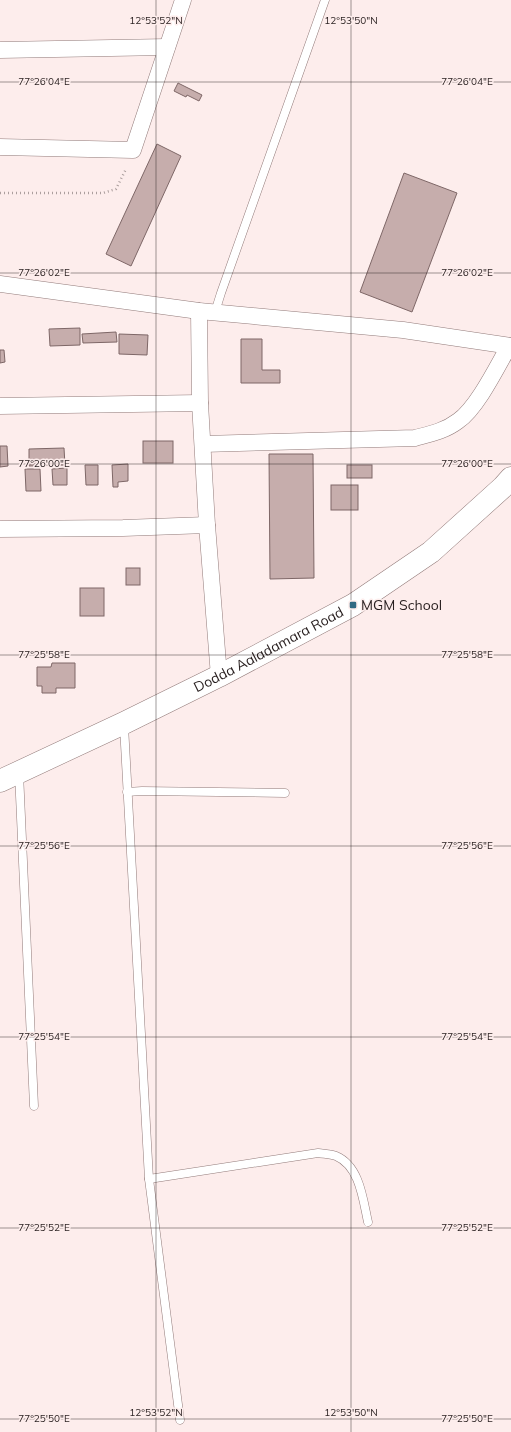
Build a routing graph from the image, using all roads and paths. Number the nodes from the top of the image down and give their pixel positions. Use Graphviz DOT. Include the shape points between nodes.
graph roads {
  1 [pos="183,0"];
  2 [pos="326,0"];
  3 [pos="168,47"];
  4 [pos="0,50"];
  5 [pos="0,147"];
  6 [pos="134,150"];
  7 [pos="0,193"];
  8 [pos="0,284"];
  9 [pos="199,311"];
  10 [pos="216,312"];
  11 [pos="510,346"];
  12 [pos="200,403"];
  13 [pos="0,406"];
  14 [pos="203,444"];
  15 [pos="511,478"];
  16 [pos="207,525"];
  17 [pos="0,529"];
  18 [pos="219,676"];
  19 [pos="124,723"];
  20 [pos="9,777"];
  21 [pos="127,792"];
  22 [pos="284,793"];
  23 [pos="34,1106"];
  24 [pos="148,1179"];
  25 [pos="368,1222"];
  26 [pos="180,1420"];
  1 -- 3 [label="street"];
  2 -- 10 [label="lane"];
  3 -- 4 [label="street"];
  3 -- 6 [label="street"];
  5 -- 6 [label="street"];
  6 -- 7 [label="path" via="116,188 103,193"];
  8 -- 9 [label="street"];
  9 -- 10 [label="street"];
  9 -- 12 [label="street"];
  10 -- 11 [label="street" via="403,330"];
  11 -- 14 [label="street" via="472,407 458,421 438,432 415,438"];
  12 -- 13 [label="street"];
  12 -- 14 [label="street"];
  14 -- 16 [label="street"];
  15 -- 18 [label="main road, Dodda Aaladamara Road" via="431,552 353,605"];
  16 -- 17 [label="street"];
  16 -- 18 [label="street"];
  18 -- 19 [label="main road, Dodda Aaladamara Road"];
  19 -- 20 [label="main road, Dodda Aaladamara Road"];
  19 -- 21 [label="lane"];
  20 -- 23 [label="lane"];
  21 -- 22 [label="lane"];
  21 -- 24 [label="lane"];
  24 -- 25 [label="lane" via="318,1153 336,1156 349,1164 358,1180"];
  24 -- 26 [label="lane"];
}
